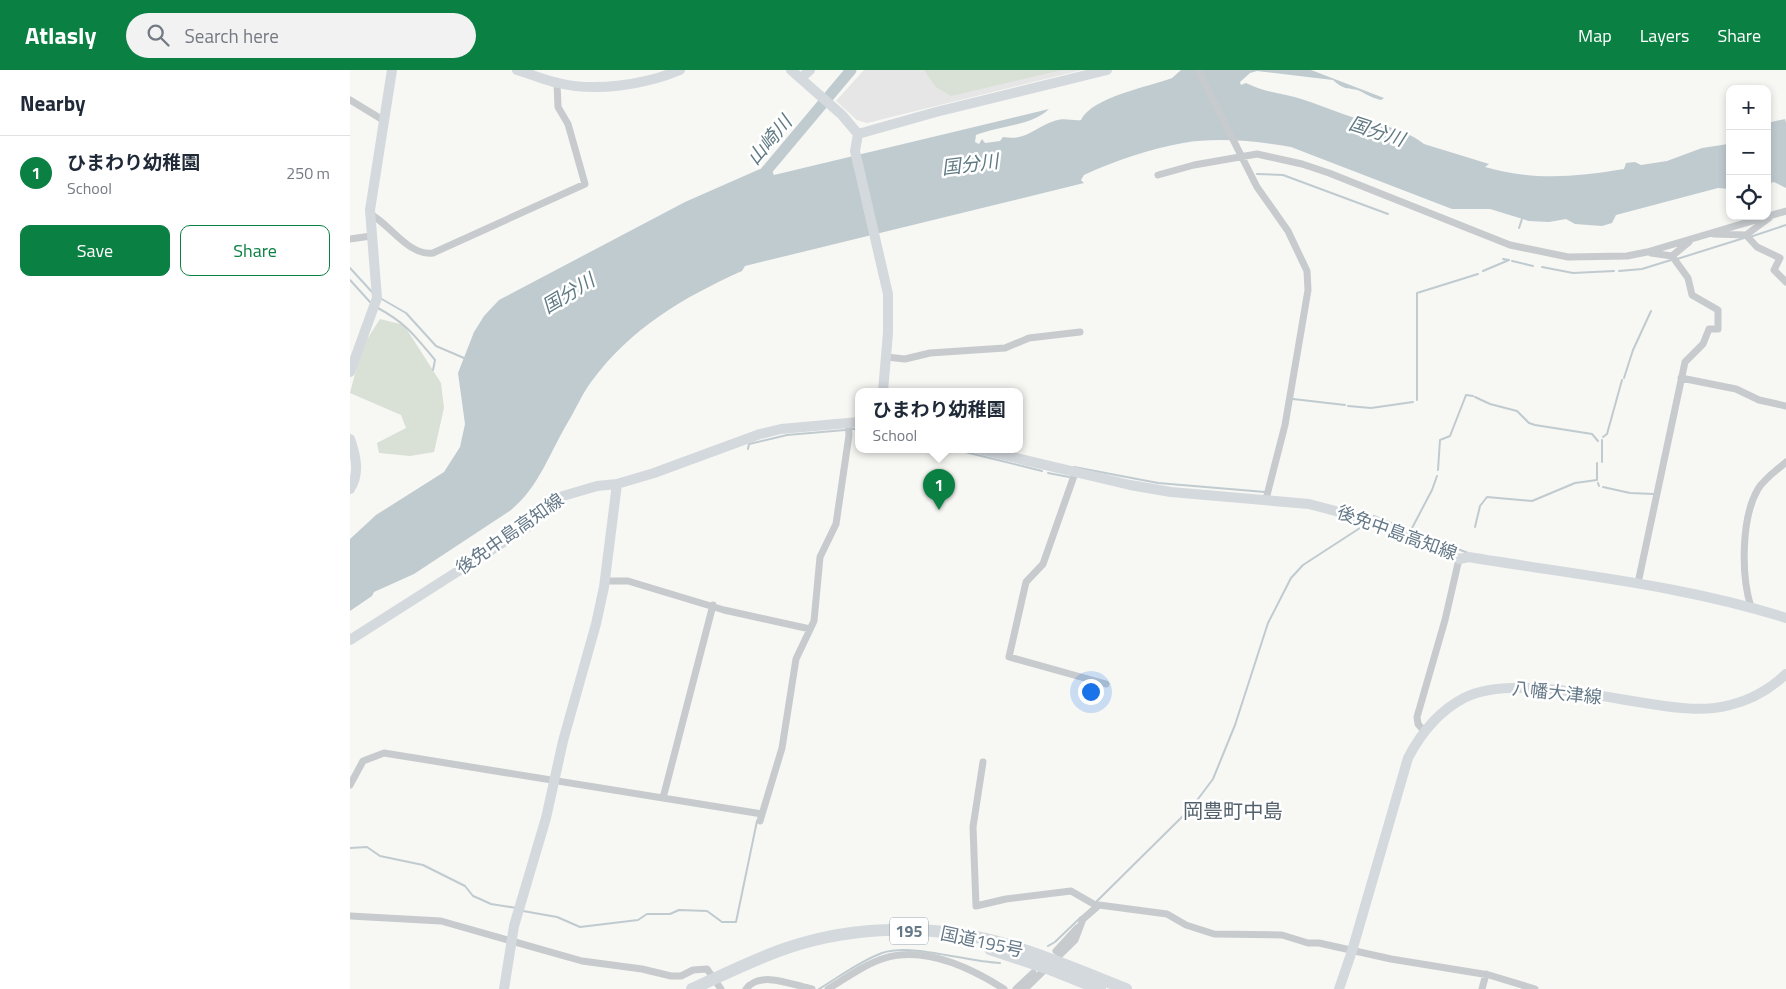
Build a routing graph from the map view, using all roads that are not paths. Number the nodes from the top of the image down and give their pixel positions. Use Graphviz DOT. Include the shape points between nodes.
graph roads {
  1 [pos="392,70"];
  2 [pos="517,70"];
  3 [pos="680,70"];
  4 [pos="791,70"];
  5 [pos="810,70"];
  6 [pos="1107,70"];
  7 [pos="1198,70"];
  8 [pos="801,78"];
  9 [pos="557,83"];
  10 [pos="350,100"];
  11 [pos="383,120"];
  12 [pos="856,139"];
  13 [pos="1242,155"];
  14 [pos="1158,174"];
  15 [pos="1786,211"];
  16 [pos="370,214"];
  17 [pos="1771,215"];
  18 [pos="1754,220"];
  19 [pos="1764,220"];
  20 [pos="1708,234"];
  21 [pos="1746,235"];
  22 [pos="371,236"];
  23 [pos="1694,238"];
  24 [pos="350,240"];
  25 [pos="1647,252"];
  26 [pos="1672,256"];
  27 [pos="1786,282"];
  28 [pos="1080,332"];
  29 [pos="886,357"];
  30 [pos="351,362"];
  31 [pos="350,372"];
  32 [pos="1681,378"];
  33 [pos="883,388"];
  34 [pos="1786,406"];
  35 [pos="855,422"];
  36 [pos="848,423"];
  37 [pos="350,440"];
  38 [pos="994,453"];
  39 [pos="1786,462"];
  40 [pos="1075,473"];
  41 [pos="617,484"];
  42 [pos="350,489"];
  43 [pos="1266,499"];
  44 [pos="1459,559"];
  45 [pos="605,580"];
  46 [pos="1638,582"];
  47 [pos="713,605"];
  48 [pos="1751,607"];
  49 [pos="1786,618"];
  50 [pos="810,629"];
  51 [pos="350,640"];
  52 [pos="1786,674"];
  53 [pos="1106,684"];
  54 [pos="1424,731"];
  55 [pos="983,762"];
  56 [pos="555,782"];
  57 [pos="350,784"];
  58 [pos="663,798"];
  59 [pos="1095,905"];
  60 [pos="350,916"];
  61 [pos="511,940"];
  62 [pos="1352,951"];
  63 [pos="1052,960"];
  64 [pos="1033,972"];
  65 [pos="1486,974"];
  66 [pos="717,985"];
  67 [pos="504,989"];
  68 [pos="692,989"];
  69 [pos="746,989"];
  70 [pos="812,989"];
  71 [pos="828,989"];
  72 [pos="1004,989"];
  73 [pos="1016,989"];
  74 [pos="1025,989"];
  75 [pos="1100,989"];
  76 [pos="1126,989"];
  77 [pos="1339,989"];
  78 [pos="1482,989"];
  79 [pos="1534,989"];
  1 -- 11 [label="main road"];
  2 -- 9 [label="main road"];
  3 -- 9 [label="main road" via="658,80 632,85"];
  4 -- 8 [label="main road"];
  5 -- 8 [label="main road"];
  6 -- 12 [label="main road" via="936,112"];
  7 -- 13 [label="street"];
  8 -- 12 [label="main road" via="830,104"];
  9 -- 16 [label="street" via="558,107 568,124 585,184 426,254"];
  10 -- 11 [label="street"];
  11 -- 16 [label="main road"];
  12 -- 29 [label="main road" via="888,294"];
  13 -- 14 [label="street"];
  13 -- 25 [label="street" via="1257,154 1302,164 1491,238 1537,252 1568,257 1611,257"];
  13 -- 43 [label="street" via="1260,193 1294,243 1304,263 1308,282 1285,425"];
  15 -- 17 [label="street"];
  16 -- 22 [label="main road"];
  18 -- 20 [label="street"];
  19 -- 21 [label="street"];
  20 -- 21 [label="street"];
  20 -- 23 [label="street"];
  21 -- 27 [label="street" via="1757,247 1780,258 1774,270"];
  22 -- 24 [label="street"];
  22 -- 30 [label="main road" via="376,301"];
  23 -- 25 [label="street"];
  23 -- 26 [label="street"];
  25 -- 26 [label="street"];
  26 -- 32 [label="street" via="1688,278 1692,295 1719,313 1718,329 1709,329 1702,346 1686,360"];
  28 -- 29 [label="street" via="1029,338 1004,348 930,353 904,359"];
  29 -- 33 [label="main road"];
  30 -- 31 [label="main road"];
  32 -- 34 [label="street" via="1736,389 1759,400"];
  32 -- 46 [label="street"];
  35 -- 36 [label="main road, 後免中島高知線"];
  36 -- 41 [label="main road, 後免中島高知線" via="760,434"];
  36 -- 50 [label="street" via="839,508 836,524 820,557 814,621"];
  37 -- 42 [label="main road" via="356,459 356,472"];
  38 -- 40 [label="main road, 後免中島高知線"];
  39 -- 48 [label="street" via="1766,480 1752,501 1746,532 1745,571"];
  40 -- 43 [label="main road, 後免中島高知線" via="1171,492"];
  40 -- 53 [label="street" via="1043,564 1026,582 1009,657"];
  41 -- 45 [label="main road"];
  41 -- 51 [label="main road, 後免中島高知線" via="597,486 556,499 526,528"];
  43 -- 44 [label="main road, 後免中島高知線" via="1343,512"];
  44 -- 46 [label="main road, 後免中島高知線" via="1469,557"];
  44 -- 54 [label="street" via="1417,718"];
  45 -- 47 [label="street" via="628,581"];
  45 -- 56 [label="main road"];
  46 -- 48 [label="main road, 後免中島高知線"];
  47 -- 50 [label="street"];
  47 -- 58 [label="street"];
  48 -- 49 [label="main road, 後免中島高知線"];
  50 -- 58 [label="street" via="796,659 782,748 761,818"];
  52 -- 54 [label="main road, 八幡大津線" via="1756,695 1716,708 1688,708 1556,691 1502,688 1465,697"];
  54 -- 62 [label="main road, 八幡大津線" via="1408,758"];
  55 -- 59 [label="street" via="973,828 976,906 1006,899 1071,892"];
  56 -- 57 [label="street" via="384,753 363,761"];
  56 -- 58 [label="street"];
  56 -- 61 [label="main road"];
  59 -- 62 [label="street" via="1160,912 1214,934 1282,935"];
  59 -- 63 [label="street" via="1083,919 1075,940"];
  60 -- 61 [label="street" via="441,922"];
  61 -- 66 [label="street" via="582,961 671,976 707,969"];
  61 -- 67 [label="main road"];
  62 -- 65 [label="street"];
  62 -- 77 [label="main road, 八幡大津線"];
  63 -- 66 [label="highway, 国道195号 / 195" via="1010,946 956,934 861,933 788,948"];
  63 -- 74 [label="street"];
  63 -- 75 [label="highway, 国道195号 / 195"];
  63 -- 76 [label="highway, 国道195号 / 195"];
  64 -- 73 [label="street"];
  65 -- 78 [label="street"];
  65 -- 79 [label="street"];
  66 -- 68 [label="highway, 国道195号 / 195"];
  69 -- 70 [label="street" via="765,979"];
  71 -- 72 [label="street" via="871,963 891,956 913,956 958,964"];
}
